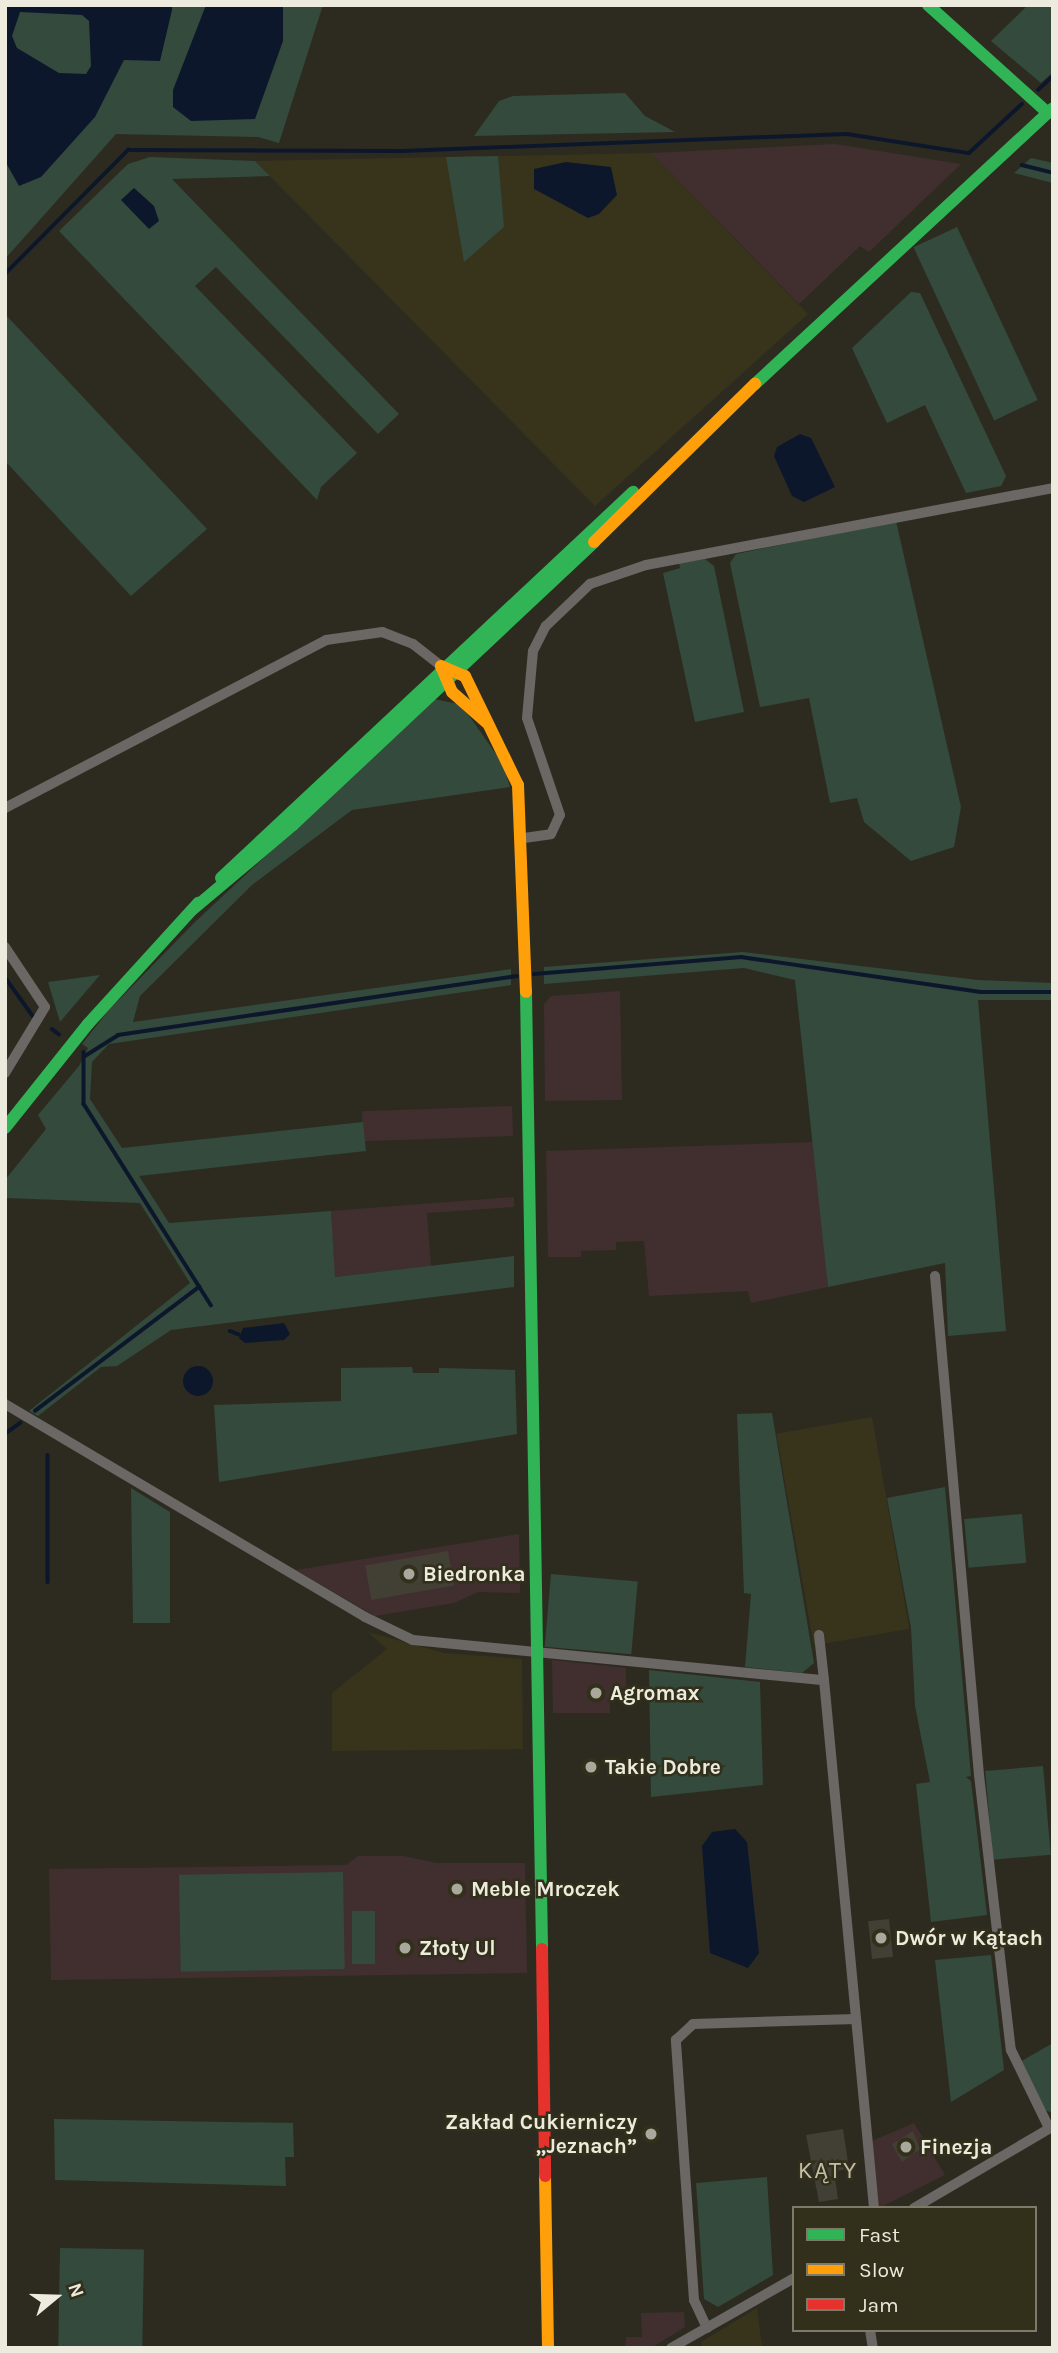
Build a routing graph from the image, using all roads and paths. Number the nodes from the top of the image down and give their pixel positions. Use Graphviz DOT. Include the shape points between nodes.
graph roads {
  1 [pos="928,5"];
  2 [pos="1050,110"];
  3 [pos="665,467"];
  4 [pos="1053,488"];
  5 [pos="441,666"];
  6 [pos="457,670"];
  7 [pos="444,681"];
  8 [pos="486,722"];
  9 [pos="5,808"];
  10 [pos="524,838"];
  11 [pos="192,910"];
  12 [pos="5,947"];
  13 [pos="5,1073"];
  14 [pos="5,1128"];
  15 [pos="935,1276"];
  16 [pos="5,1404"];
  17 [pos="819,1635"];
  18 [pos="537,1653"];
  19 [pos="824,1680"];
  20 [pos="856,2019"];
  21 [pos="1051,2127"];
  22 [pos="874,2206"];
  23 [pos="917,2206"];
  24 [pos="792,2279"];
  25 [pos="707,2328"];
  26 [pos="692,2336"];
  27 [pos="548,2348"];
  28 [pos="671,2348"];
  29 [pos="695,2348"];
  1 -- 2 [label="main road"];
  2 -- 3 [label="main road"];
  3 -- 5 [label="main road"];
  3 -- 6 [label="main road"];
  4 -- 10 [label="street" via="646,565 590,583 546,626 533,651 527,718 560,815 551,834"];
  5 -- 6 [label="main road"];
  5 -- 7 [label="main road"];
  5 -- 9 [label="street" via="413,644 382,632 326,640"];
  5 -- 11 [label="main road"];
  6 -- 7 [label="main road"];
  6 -- 8 [label="main road"];
  7 -- 8 [label="main road"];
  7 -- 11 [label="main road" via="284,833"];
  8 -- 10 [label="main road" via="513,770"];
  10 -- 18 [label="main road"];
  11 -- 14 [label="main road" via="88,1024"];
  12 -- 13 [label="street" via="44,1007"];
  15 -- 21 [label="street" via="979,1775 1011,2050"];
  16 -- 18 [label="street" via="387,1629 426,1643"];
  17 -- 19 [label="street"];
  18 -- 19 [label="street"];
  18 -- 27 [label="main road"];
  19 -- 20 [label="street"];
  20 -- 22 [label="street"];
  20 -- 25 [label="street" via="693,2024 676,2040 694,2300"];
  21 -- 23 [label="street"];
  24 -- 25 [label="street"];
  25 -- 26 [label="street"];
  26 -- 28 [label="street"];
  26 -- 29 [label="street"];
}
